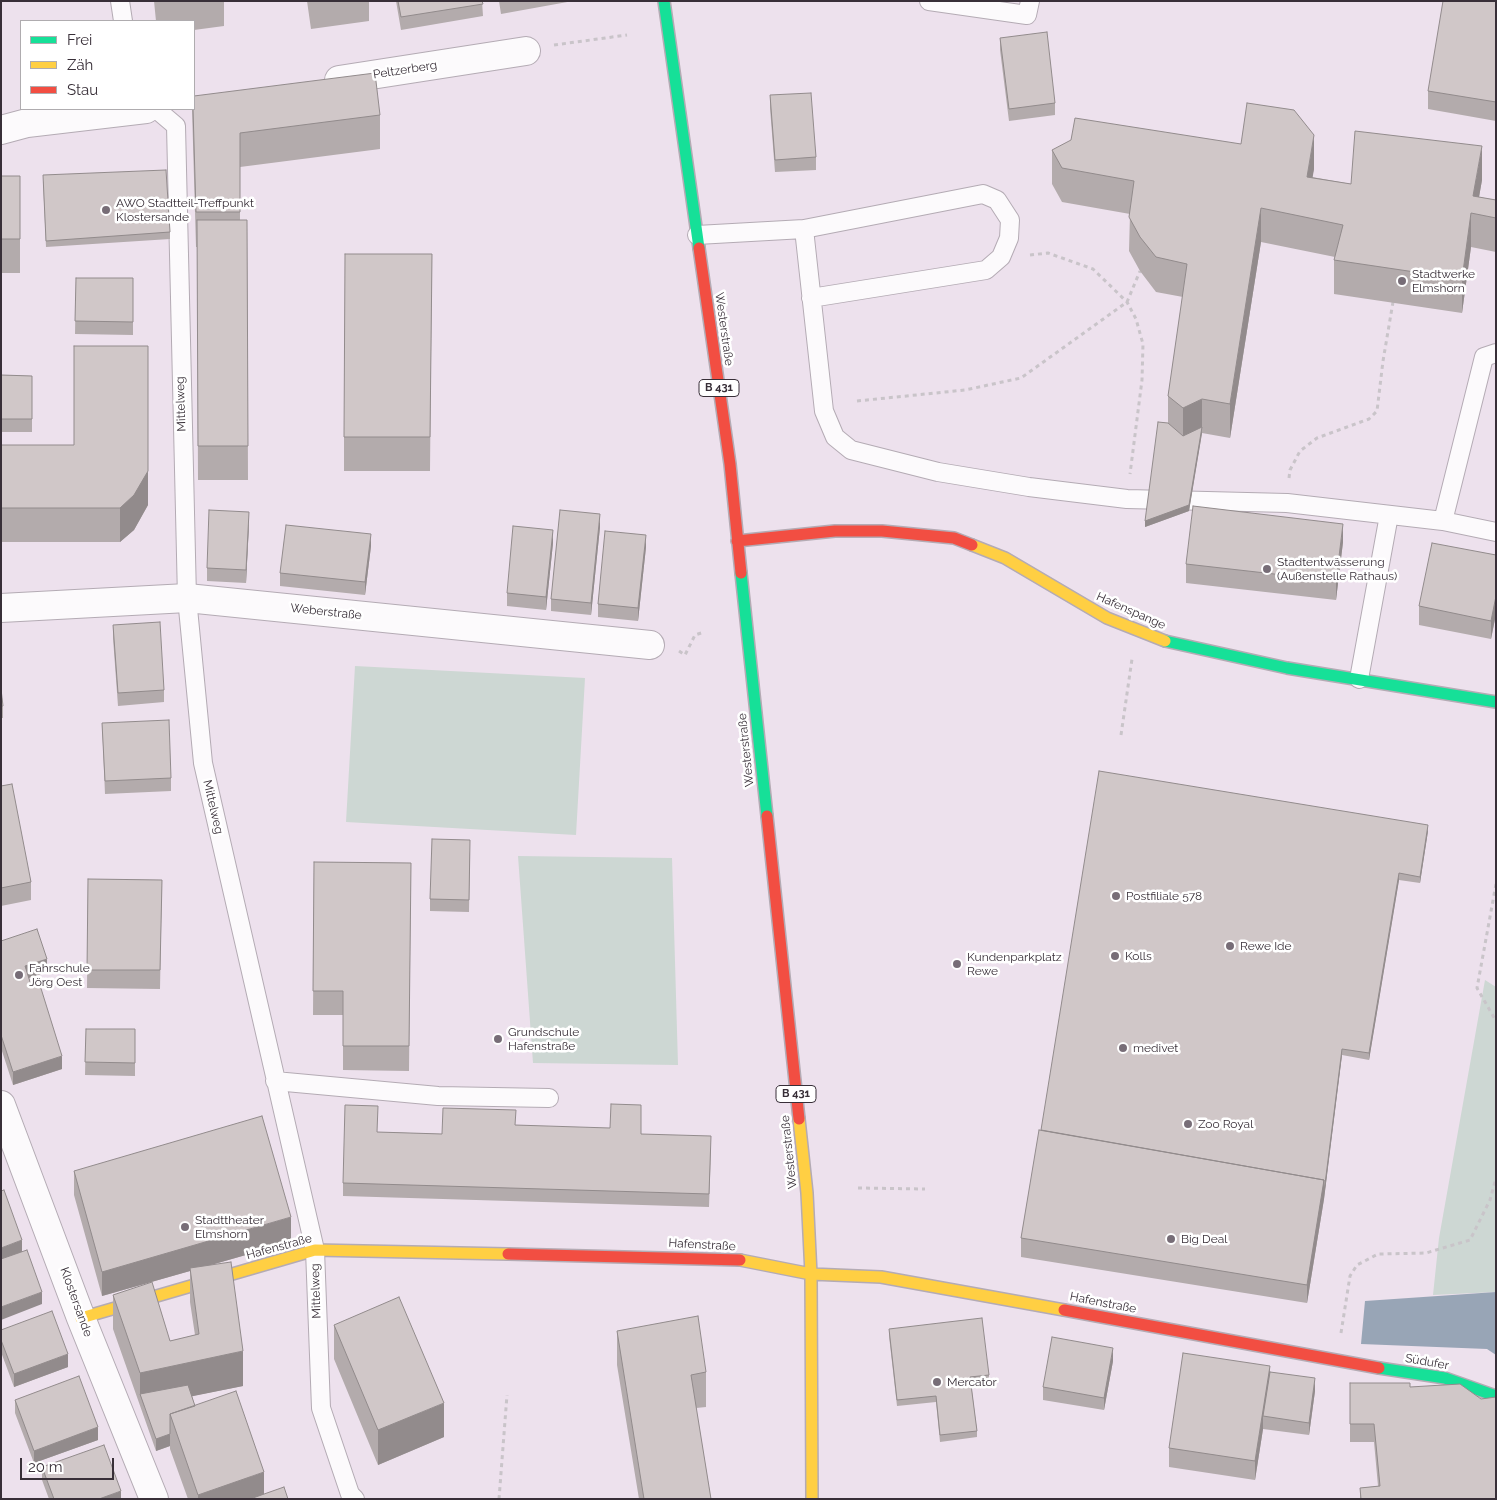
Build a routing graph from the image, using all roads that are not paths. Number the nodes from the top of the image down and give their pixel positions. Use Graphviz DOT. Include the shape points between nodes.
graph roads {
  1 [pos="120,1"];
  2 [pos="664,1"];
  3 [pos="929,1"];
  4 [pos="1030,1"];
  5 [pos="123,20"];
  6 [pos="526,51"];
  7 [pos="312,84"];
  8 [pos="138,110"];
  9 [pos="157,110"];
  10 [pos="1,130"];
  11 [pos="804,229"];
  12 [pos="697,235"];
  13 [pos="811,298"];
  14 [pos="1496,353"];
  15 [pos="1389,515"];
  16 [pos="1443,521"];
  17 [pos="1496,532"];
  18 [pos="737,541"];
  19 [pos="187,598"];
  20 [pos="1,608"];
  21 [pos="650,645"];
  22 [pos="1358,679"];
  23 [pos="1496,702"];
  24 [pos="275,1081"];
  25 [pos="549,1098"];
  26 [pos="1,1105"];
  27 [pos="315,1250"];
  28 [pos="811,1274"];
  29 [pos="81,1318"];
  30 [pos="1352,1364"];
  31 [pos="1496,1396"];
  32 [pos="154,1499"];
  33 [pos="355,1499"];
  34 [pos="812,1499"];
  1 -- 5 [label="lane"];
  2 -- 12 [label="street, Westerstraße / B 431"];
  3 -- 4 [label="lane" via="1027,15"];
  6 -- 7 [label="street, Peltzerberg"];
  8 -- 10 [label="street" via="27,123"];
  9 -- 19 [label="lane, Mittelweg" via="176,126"];
  11 -- 12 [label="lane"];
  11 -- 13 [label="lane"];
  11 -- 13 [label="lane" via="984,194 997,200 1010,220 1009,238 1001,257 986,270"];
  12 -- 18 [label="street, Westerstraße / B 431" via="730,464"];
  13 -- 15 [label="lane" via="824,411 835,437 851,450 938,472 1127,499 1287,503"];
  14 -- 16 [label="lane" via="1484,357"];
  15 -- 16 [label="lane"];
  15 -- 22 [label="lane"];
  16 -- 17 [label="lane"];
  18 -- 22 [label="street, Hafenspange" via="844,531 954,538 1005,558 1107,618 1170,643 1287,668"];
  18 -- 28 [label="street, Westerstraße / B 431" via="807,1193"];
  19 -- 20 [label="street, Weberstraße"];
  19 -- 21 [label="street, Weberstraße"];
  19 -- 24 [label="lane, Mittelweg" via="203,763"];
  22 -- 23 [label="street, Hafenspange"];
  24 -- 25 [label="lane" via="438,1096"];
  24 -- 27 [label="lane, Mittelweg"];
  26 -- 29 [label="street, Klostersande"];
  27 -- 28 [label="street, Hafenstraße" via="731,1258"];
  27 -- 29 [label="street, Hafenstraße"];
  27 -- 33 [label="lane, Mittelweg" via="321,1408 350,1494"];
  28 -- 30 [label="street, Hafenstraße" via="890,1279"];
  28 -- 34 [label="street, Westerstraße / B 431"];
  29 -- 32 [label="street, Klostersande"];
  30 -- 31 [label="street, Südufer" via="1445,1378"];
}
